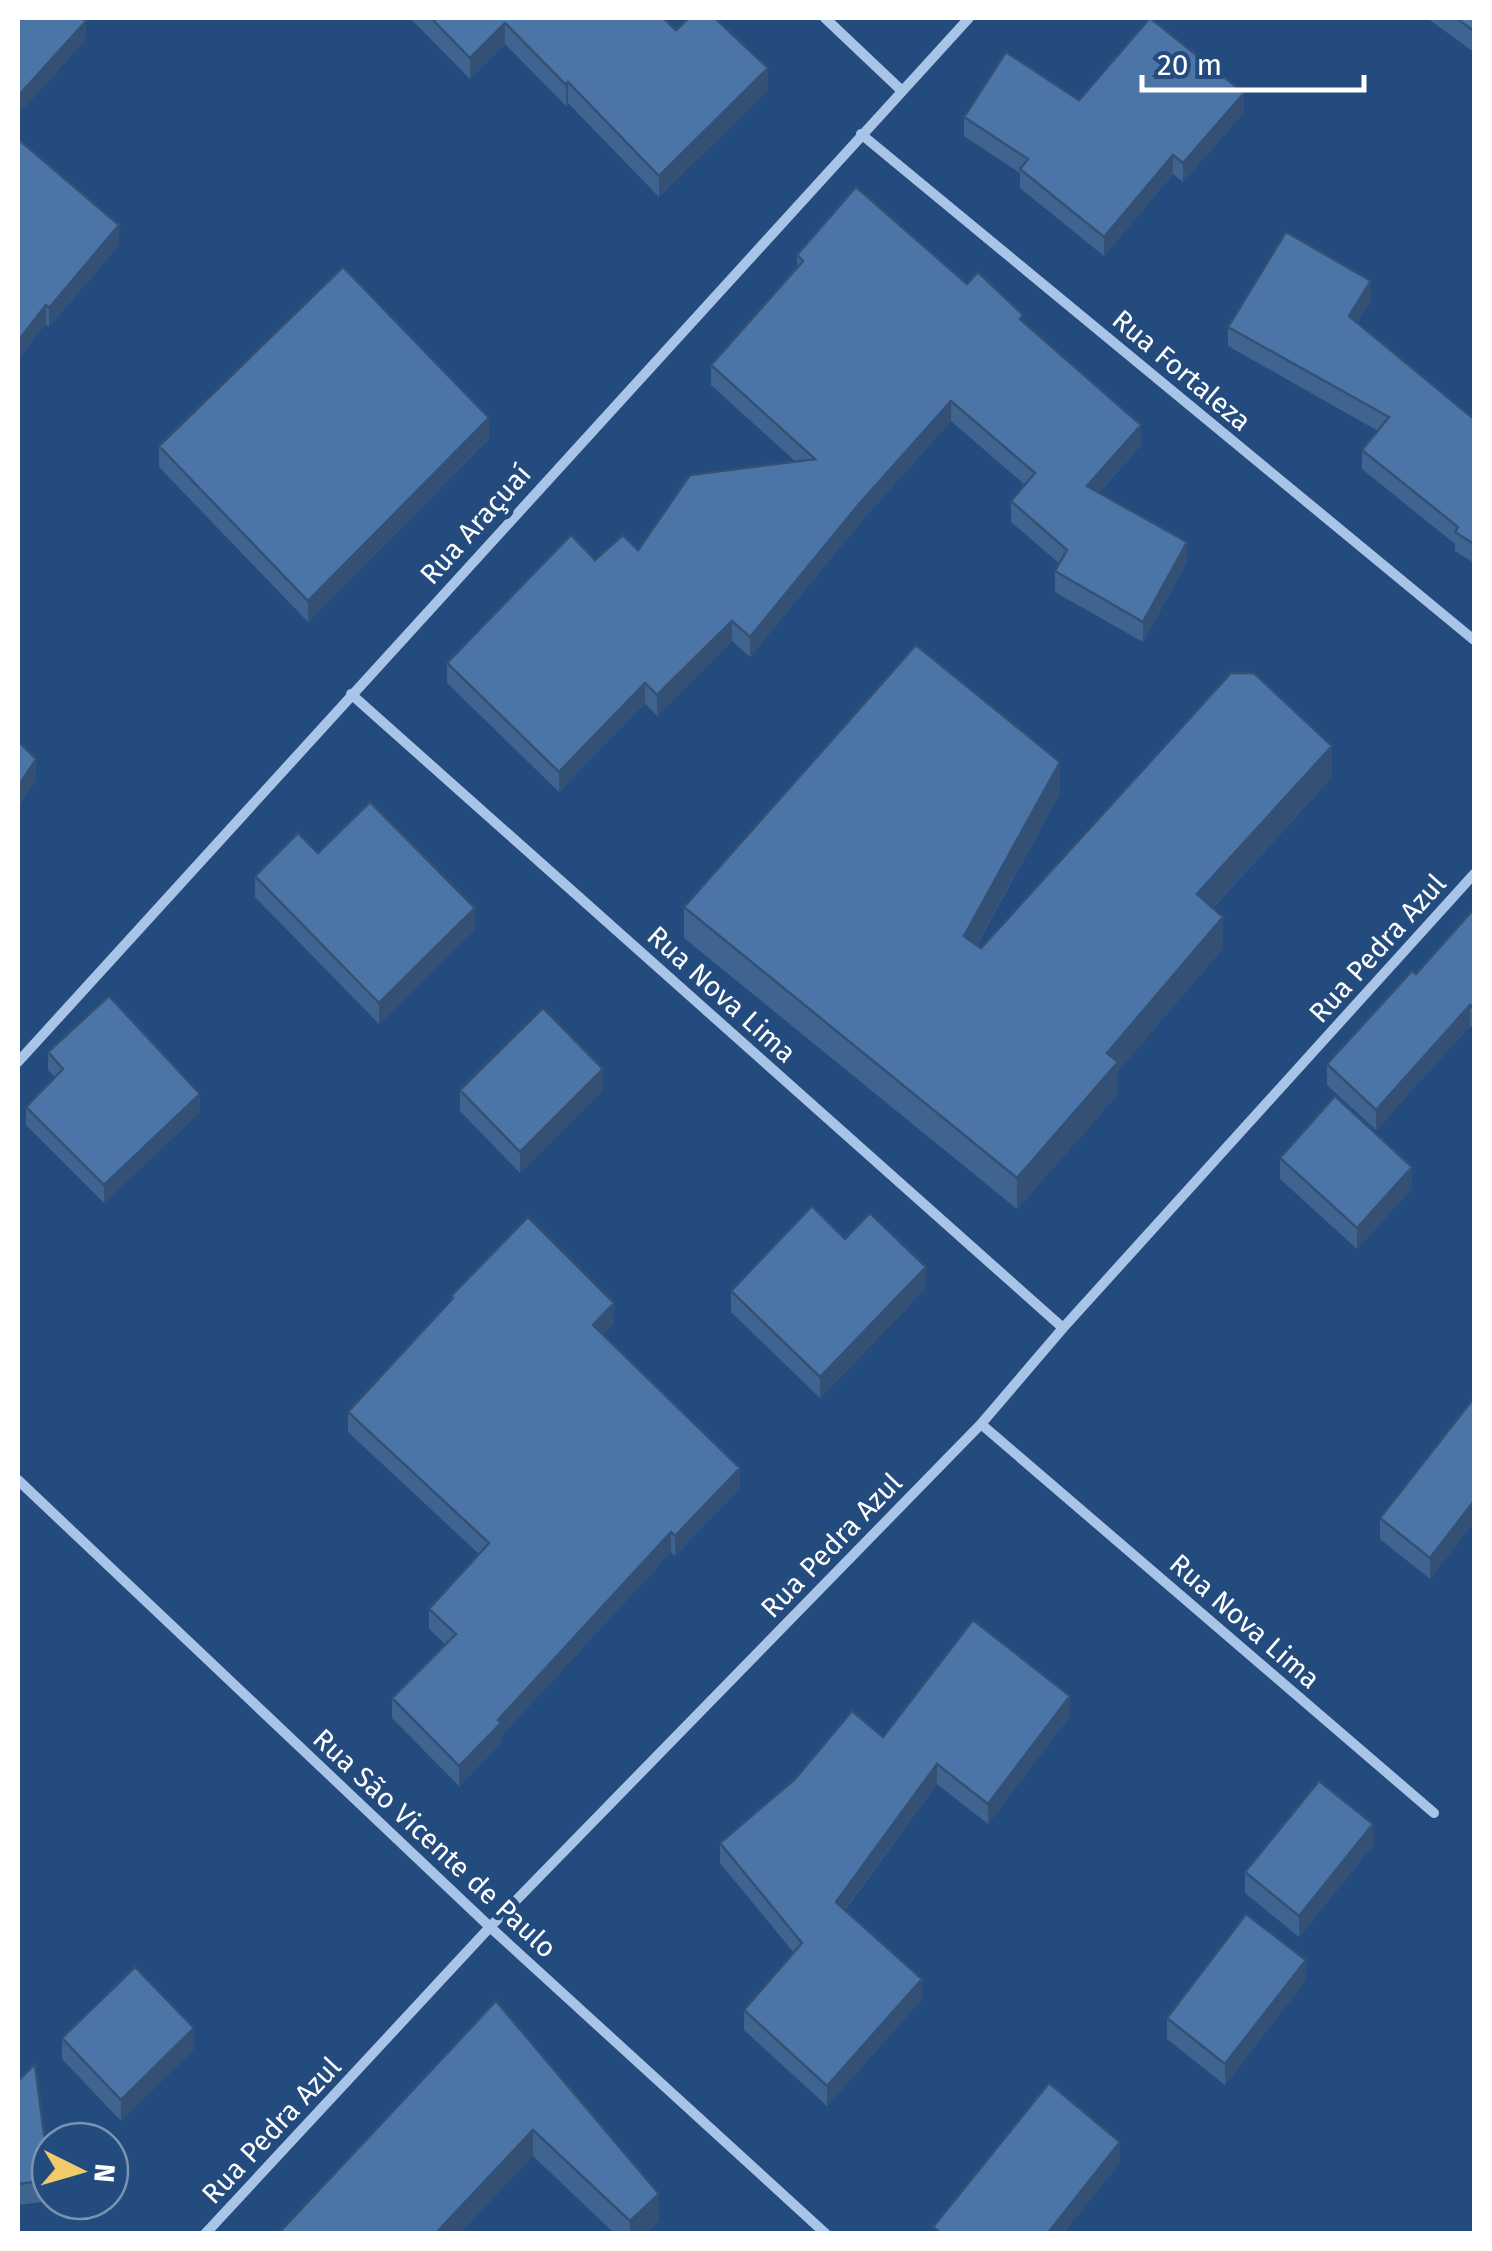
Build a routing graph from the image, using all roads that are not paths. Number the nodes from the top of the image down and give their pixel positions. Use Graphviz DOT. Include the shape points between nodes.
graph roads {
  1 [pos="824,18"];
  2 [pos="969,18"];
  3 [pos="901,90"];
  4 [pos="861,134"];
  5 [pos="1474,640"];
  6 [pos="351,694"];
  7 [pos="1474,874"];
  8 [pos="18,1062"];
  9 [pos="1063,1328"];
  10 [pos="981,1424"];
  11 [pos="18,1480"];
  12 [pos="1434,1813"];
  13 [pos="490,1927"];
  14 [pos="206,2234"];
  15 [pos="826,2234"];
  1 -- 3 [label="street"];
  2 -- 3 [label="street, Rua Araçuaí"];
  3 -- 4 [label="street, Rua Araçuaí"];
  4 -- 5 [label="street, Rua Fortaleza"];
  4 -- 6 [label="street, Rua Araçuaí"];
  6 -- 8 [label="street, Rua Araçuaí"];
  6 -- 9 [label="street, Rua Nova Lima"];
  7 -- 9 [label="street, Rua Pedra Azul"];
  9 -- 10 [label="street, Rua Pedra Azul"];
  10 -- 12 [label="street, Rua Nova Lima"];
  10 -- 13 [label="street, Rua Pedra Azul"];
  11 -- 13 [label="street, Rua São Vicente de Paulo"];
  13 -- 14 [label="street, Rua Pedra Azul"];
  13 -- 15 [label="street, Rua São Vicente de Paulo"];
}
